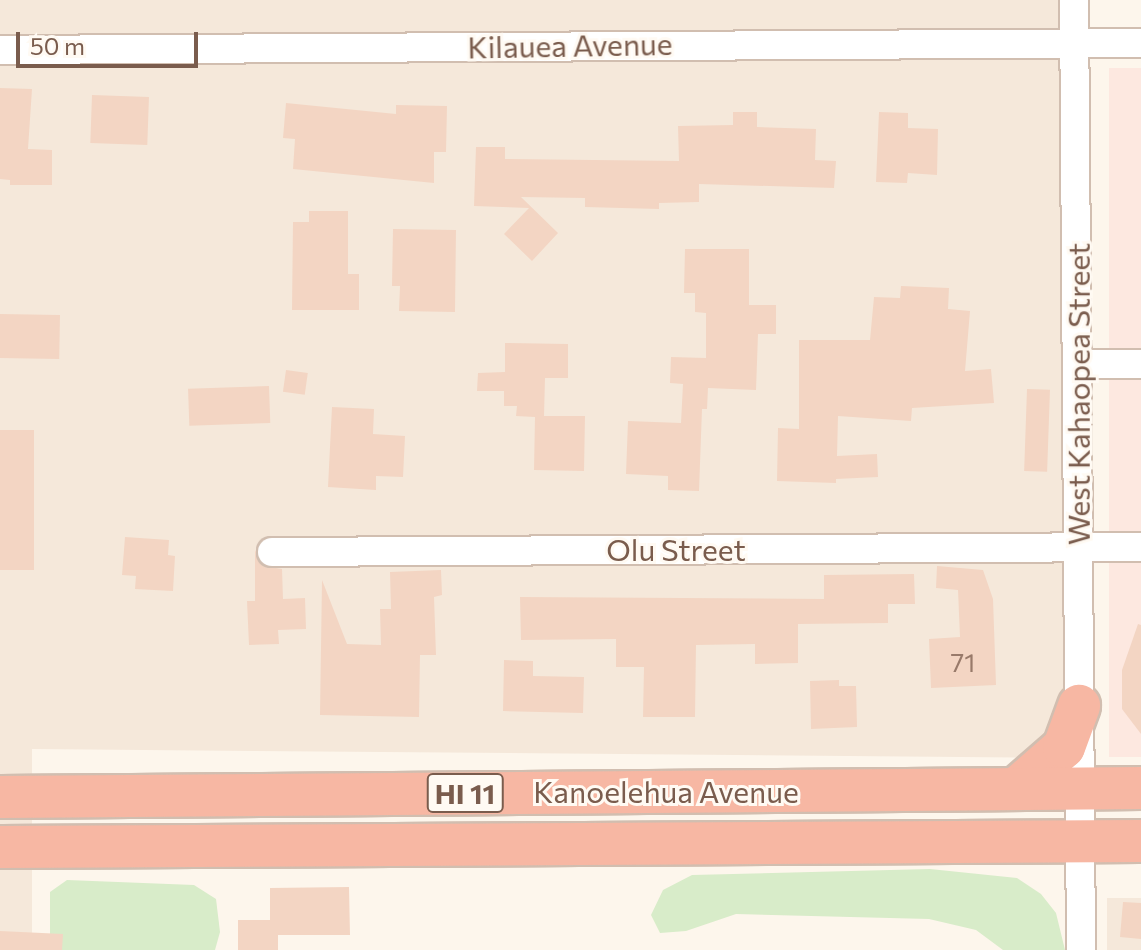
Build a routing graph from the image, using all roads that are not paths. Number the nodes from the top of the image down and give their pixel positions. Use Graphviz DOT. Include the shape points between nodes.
graph roads {
  1 [pos="1074,0"];
  2 [pos="1074,42"];
  3 [pos="1141,43"];
  4 [pos="0,50"];
  5 [pos="1078,364"];
  6 [pos="1141,364"];
  7 [pos="1079,547"];
  8 [pos="1141,547"];
  9 [pos="272,552"];
  10 [pos="1079,706"];
  11 [pos="1017,788"];
  12 [pos="1081,788"];
  13 [pos="1141,788"];
  14 [pos="0,797"];
  15 [pos="1141,841"];
  16 [pos="1080,842"];
  17 [pos="0,847"];
  18 [pos="1081,950"];
  1 -- 2 [label="street, West Kahaopea Street"];
  2 -- 3 [label="street, Kilauea Avenue"];
  2 -- 4 [label="street, Kilauea Avenue"];
  2 -- 5 [label="street, West Kahaopea Street"];
  5 -- 6 [label="street"];
  5 -- 7 [label="street, West Kahaopea Street"];
  7 -- 8 [label="street, Olu Street"];
  7 -- 9 [label="street, Olu Street"];
  7 -- 10 [label="street, West Kahaopea Street"];
  10 -- 11 [label="highway" via="1061,752"];
  10 -- 12 [label="street, West Kahaopea Street"];
  11 -- 12 [label="highway, Kanoelehua Avenue / HI 11"];
  11 -- 14 [label="highway, Kanoelehua Avenue / HI 11"];
  12 -- 13 [label="highway, Kanoelehua Avenue / HI 11"];
  12 -- 16 [label="street, West Kahaopea Street"];
  15 -- 16 [label="highway, Kanoelehua Avenue / HI 11"];
  16 -- 17 [label="highway, Kanoelehua Avenue / HI 11"];
  16 -- 18 [label="street, West Kahaopea Street"];
}
